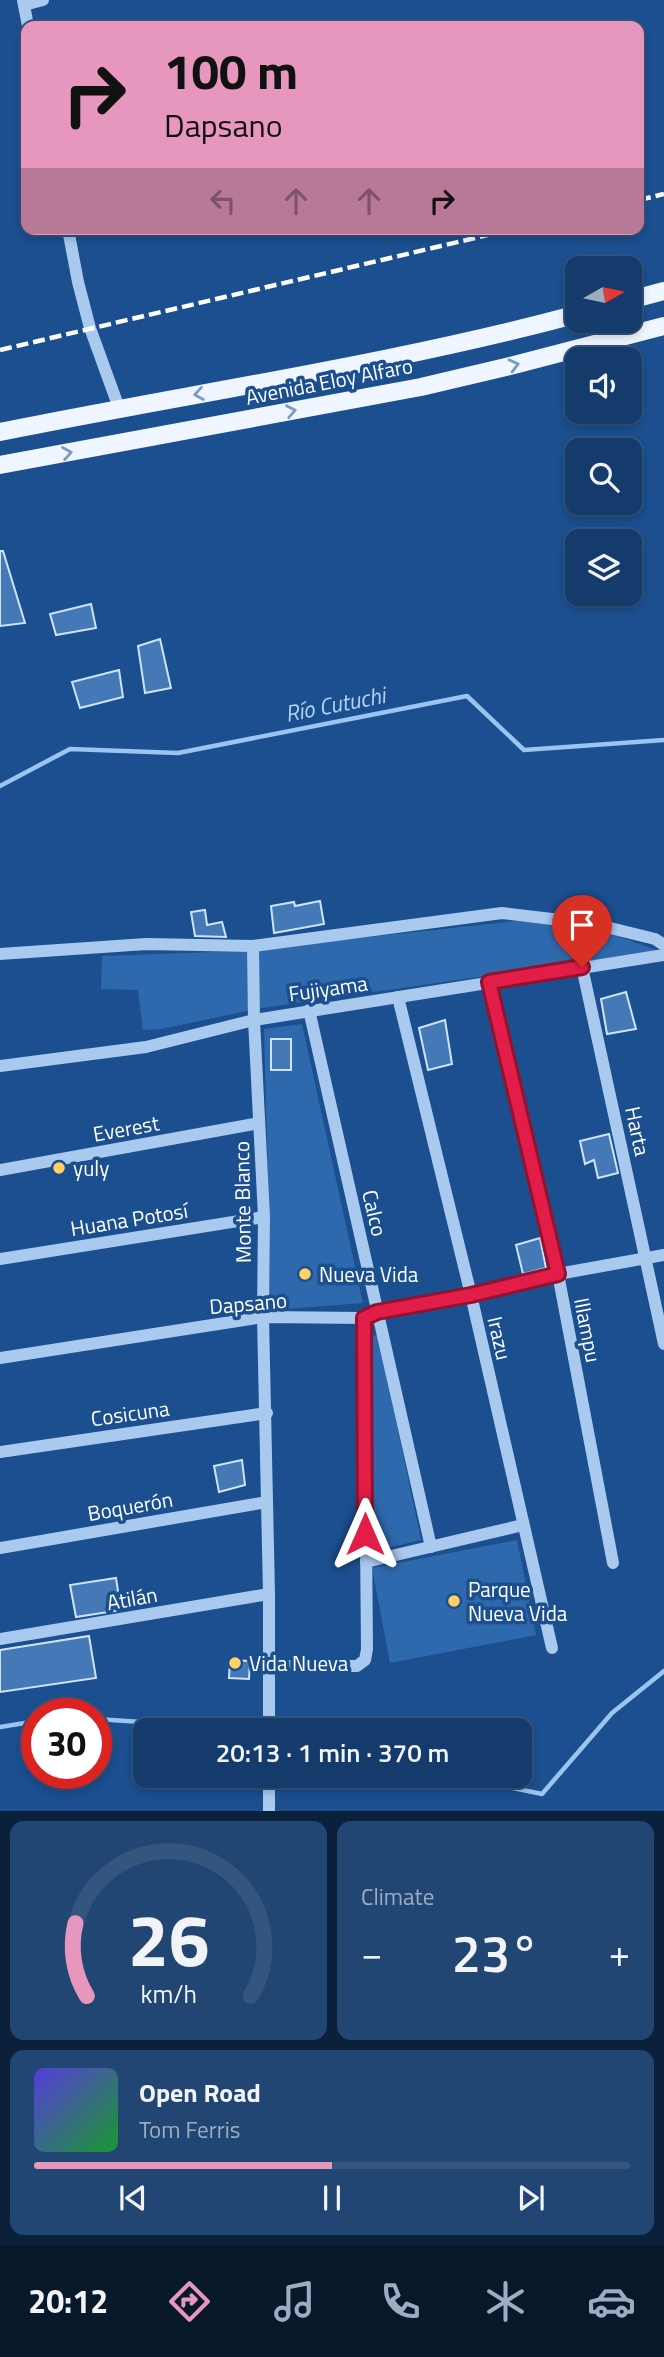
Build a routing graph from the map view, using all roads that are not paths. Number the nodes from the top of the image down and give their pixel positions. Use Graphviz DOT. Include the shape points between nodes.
graph roads {
  1 [pos="43,0"];
  2 [pos="23,2"];
  3 [pos="27,21"];
  4 [pos="69,235"];
  5 [pos="664,292"];
  6 [pos="642,297"];
  7 [pos="565,317"];
  8 [pos="664,326"];
  9 [pos="119,408"];
  10 [pos="0,432"];
  11 [pos="0,465"];
  12 [pos="664,945"];
  13 [pos="253,946"];
  14 [pos="0,954"];
  15 [pos="664,955"];
  16 [pos="582,967"];
  17 [pos="489,982"];
  18 [pos="398,998"];
  19 [pos="309,1010"];
  20 [pos="254,1020"];
  21 [pos="0,1066"];
  22 [pos="260,1123"];
  23 [pos="0,1170"];
  24 [pos="264,1217"];
  25 [pos="664,1255"];
  26 [pos="646,1258"];
  27 [pos="0,1259"];
  28 [pos="558,1274"];
  29 [pos="471,1295"];
  30 [pos="377,1312"];
  31 [pos="263,1317"];
  32 [pos="364,1318"];
  33 [pos="664,1344"];
  34 [pos="0,1358"];
  35 [pos="267,1413"];
  36 [pos="0,1452"];
  37 [pos="267,1502"];
  38 [pos="523,1525"];
  39 [pos="431,1547"];
  40 [pos="0,1548"];
  41 [pos="366,1562"];
  42 [pos="613,1563"];
  43 [pos="270,1594"];
  44 [pos="0,1639"];
  45 [pos="552,1648"];
  46 [pos="270,1665"];
  47 [pos="269,1718"];
  48 [pos="269,1788"];
  49 [pos="269,1811"];
  1 -- 2 [label="street"];
  2 -- 3 [label="street"];
  4 -- 9 [label="street" via="90,328"];
  5 -- 6 [label="main road"];
  7 -- 9 [label="main road, Avenida Eloy Alfaro, one-way" via="410,355"];
  11 -- 8 [label="main road, Avenida Eloy Alfaro, one-way" via="421,387"];
  9 -- 10 [label="main road, Avenida Eloy Alfaro"];
  12 -- 13 [label="street" via="594,924 502,913"];
  13 -- 14 [label="street" via="146,944"];
  13 -- 20 [label="street, Monte Blanco"];
  15 -- 16 [label="street, Fujiyama"];
  16 -- 17 [label="street, Fujiyama"];
  16 -- 26 [label="street, Harta"];
  17 -- 18 [label="street, Fujiyama"];
  17 -- 28 [label="street, Illampu"];
  18 -- 19 [label="street, Fujiyama"];
  18 -- 29 [label="street, Irazu"];
  19 -- 20 [label="street, Fujiyama"];
  19 -- 30 [label="street, Calco"];
  20 -- 21 [label="street, Fujiyama" via="146,1047"];
  20 -- 22 [label="street, Monte Blanco"];
  22 -- 23 [label="street, Everest"];
  22 -- 24 [label="street, Monte Blanco"];
  24 -- 27 [label="street, Huana Potosí"];
  24 -- 31 [label="street, Monte Blanco"];
  25 -- 26 [label="street, Dapsano"];
  26 -- 28 [label="street, Dapsano"];
  26 -- 33 [label="street, Harta"];
  28 -- 29 [label="street, Dapsano"];
  28 -- 42 [label="street, Illampu"];
  29 -- 30 [label="street, Dapsano"];
  29 -- 38 [label="street, Irazu"];
  30 -- 32 [label="street, Dapsano"];
  30 -- 39 [label="street, Calco"];
  31 -- 32 [label="street, Dapsano"];
  31 -- 34 [label="street, Dapsano"];
  31 -- 35 [label="street, Monte Blanco"];
  32 -- 41 [label="street"];
  35 -- 36 [label="street, Cosicuna"];
  35 -- 37 [label="street, Monte Blanco"];
  37 -- 40 [label="street, Boquerón"];
  37 -- 43 [label="street, Monte Blanco"];
  38 -- 39 [label="street"];
  38 -- 45 [label="street, Irazu"];
  39 -- 41 [label="street"];
  41 -- 46 [label="street" via="365,1660 356,1666"];
  43 -- 44 [label="street, Atilán"];
  43 -- 46 [label="street, Monte Blanco"];
  46 -- 47 [label="street, Monte Blanco"];
  48 -- 49 [label="street"];
}
